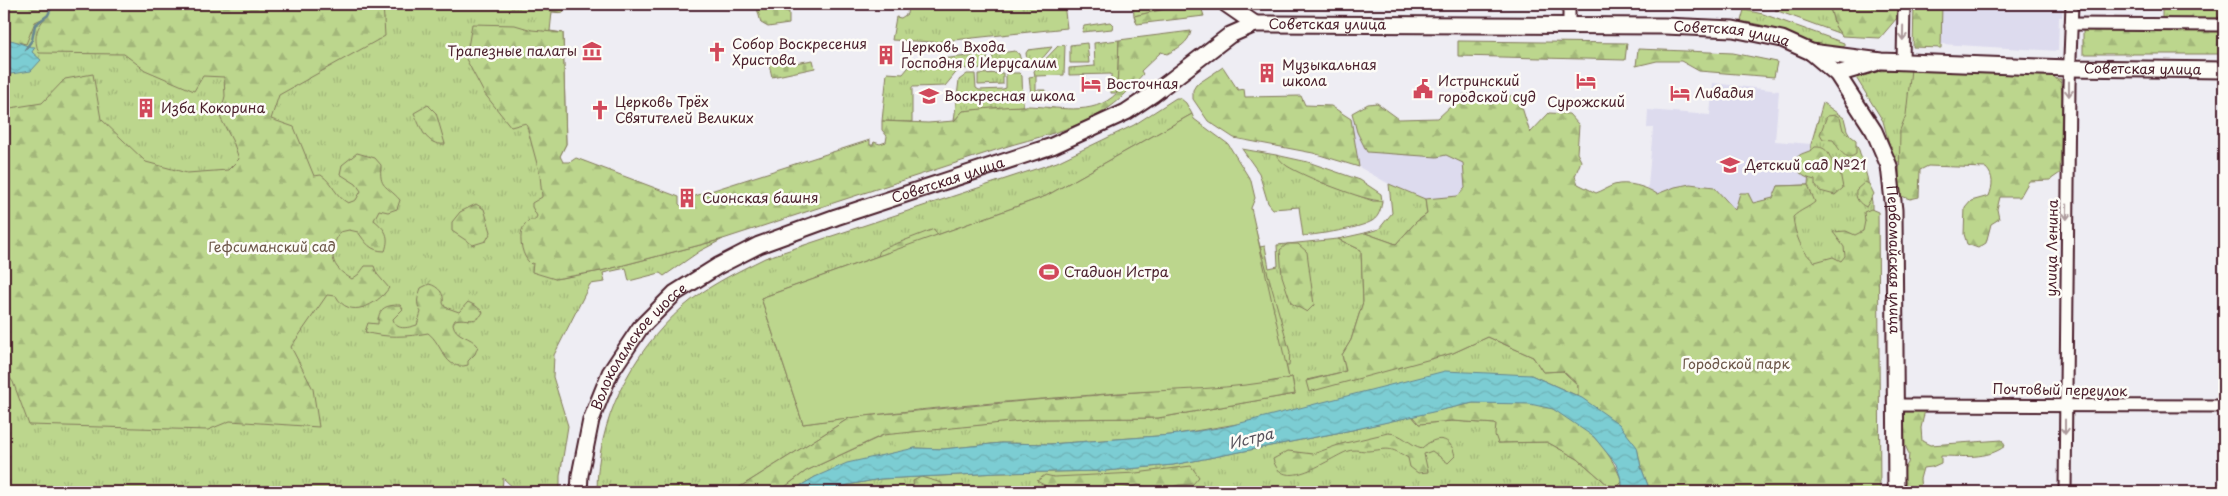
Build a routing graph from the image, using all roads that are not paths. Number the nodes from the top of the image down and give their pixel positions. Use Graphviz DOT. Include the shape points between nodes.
graph roads {
  1 [pos="1226,4"];
  2 [pos="1568,4"];
  3 [pos="1904,4"];
  4 [pos="2072,4"];
  5 [pos="1255,24"];
  6 [pos="2071,24"];
  7 [pos="2224,25"];
  8 [pos="1569,27"];
  9 [pos="1812,52"];
  10 [pos="1881,61"];
  11 [pos="1903,62"];
  12 [pos="2069,68"];
  13 [pos="2224,70"];
  14 [pos="1837,74"];
  15 [pos="759,245"];
  16 [pos="1896,405"];
  17 [pos="2065,406"];
  18 [pos="2224,406"];
  19 [pos="579,492"];
  20 [pos="1896,492"];
  21 [pos="2065,492"];
  1 -- 5 [label="main road"];
  2 -- 8 [label="street"];
  3 -- 11 [label="street, one-way"];
  4 -- 6 [label="street, улица Ленина"];
  5 -- 8 [label="main road, Советская улица"];
  5 -- 15 [label="main road, Советская улица" via="1230,35 1126,112 1052,146"];
  6 -- 7 [label="street"];
  6 -- 12 [label="street, улица Ленина"];
  8 -- 9 [label="main road, Советская улица" via="1733,29 1782,39"];
  9 -- 10 [label="main road, Советская улица"];
  9 -- 14 [label="main road, Первомайская улица"];
  10 -- 11 [label="main road, Советская улица"];
  10 -- 14 [label="main road, Советская улица"];
  11 -- 12 [label="main road, Советская улица"];
  12 -- 13 [label="main road, Советская улица"];
  12 -- 17 [label="street, улица Ленина, one-way"];
  14 -- 16 [label="main road, Первомайская улица" via="1874,132 1889,166 1894,210"];
  15 -- 19 [label="main road, Волоколамское шоссе" via="718,266 675,294 640,328 610,373 591,420"];
  16 -- 17 [label="street, Почтовый переулок"];
  16 -- 20 [label="main road, Первомайская улица"];
  17 -- 18 [label="street, Почтовый переулок"];
  17 -- 21 [label="street, улица Ленина, one-way"];
}
